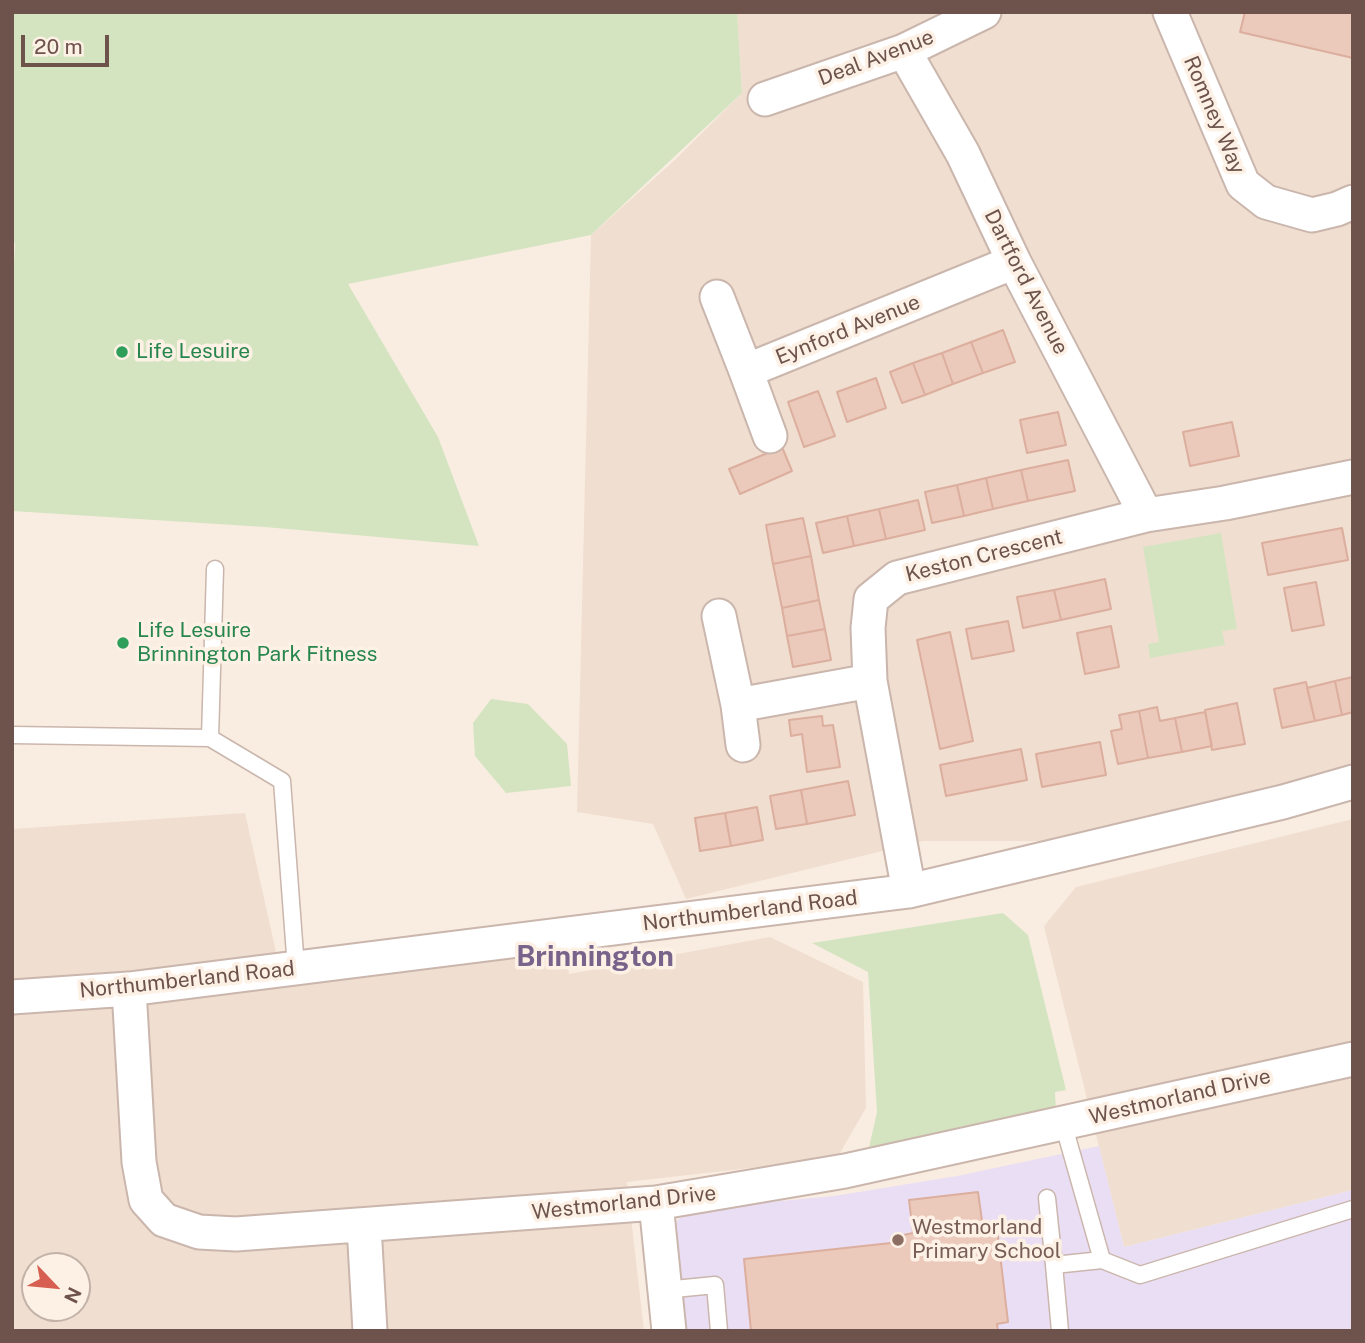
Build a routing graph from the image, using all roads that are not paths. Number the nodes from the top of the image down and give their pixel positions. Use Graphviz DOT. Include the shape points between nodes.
graph roads {
  1 [pos="984,12"];
  2 [pos="1170,12"];
  3 [pos="904,51"];
  4 [pos="765,99"];
  5 [pos="1353,202"];
  6 [pos="1014,262"];
  7 [pos="717,297"];
  8 [pos="746,372"];
  9 [pos="770,436"];
  10 [pos="1353,477"];
  11 [pos="1146,515"];
  12 [pos="215,569"];
  13 [pos="719,616"];
  14 [pos="870,681"];
  15 [pos="738,705"];
  16 [pos="12,735"];
  17 [pos="210,738"];
  18 [pos="743,745"];
  19 [pos="1353,782"];
  20 [pos="909,891"];
  21 [pos="296,968"];
  22 [pos="129,989"];
  23 [pos="12,997"];
  24 [pos="1353,1059"];
  25 [pos="1063,1123"];
  26 [pos="1047,1199"];
  27 [pos="656,1203"];
  28 [pos="1353,1209"];
  29 [pos="364,1226"];
  30 [pos="1102,1260"];
  31 [pos="1054,1265"];
  32 [pos="664,1290"];
  33 [pos="370,1331"];
  34 [pos="669,1331"];
  35 [pos="719,1331"];
  36 [pos="1060,1331"];
  1 -- 3 [label="street, Deal Avenue"];
  2 -- 5 [label="street, Romney Way" via="1243,184 1266,202 1312,215"];
  3 -- 4 [label="street, Deal Avenue"];
  3 -- 6 [label="street, Dartford Avenue" via="963,154"];
  6 -- 8 [label="street, Eynford Avenue"];
  6 -- 11 [label="street, Dartford Avenue"];
  7 -- 8 [label="street"];
  8 -- 9 [label="street"];
  10 -- 11 [label="street, Keston Crescent"];
  11 -- 14 [label="street, Keston Crescent" via="897,578 871,599"];
  12 -- 17 [label="lane"];
  13 -- 15 [label="street"];
  14 -- 15 [label="street"];
  14 -- 20 [label="street, Keston Crescent"];
  15 -- 18 [label="street"];
  16 -- 17 [label="lane"];
  17 -- 21 [label="lane" via="282,781"];
  19 -- 20 [label="street, Northumberland Road"];
  20 -- 21 [label="street, Northumberland Road"];
  21 -- 22 [label="street, Northumberland Road"];
  22 -- 23 [label="street, Northumberland Road"];
  22 -- 29 [label="street, Westmorland Drive" via="139,1162 146,1200 164,1220 198,1232 236,1234"];
  24 -- 25 [label="street, Westmorland Drive"];
  25 -- 27 [label="street, Westmorland Drive" via="845,1171"];
  25 -- 30 [label="lane"];
  26 -- 31 [label="lane"];
  27 -- 29 [label="street, Westmorland Drive"];
  27 -- 32 [label="street"];
  28 -- 30 [label="lane" via="1140,1275"];
  29 -- 33 [label="street"];
  30 -- 31 [label="lane"];
  31 -- 36 [label="lane"];
  32 -- 34 [label="street"];
  32 -- 35 [label="lane" via="715,1285"];
}
